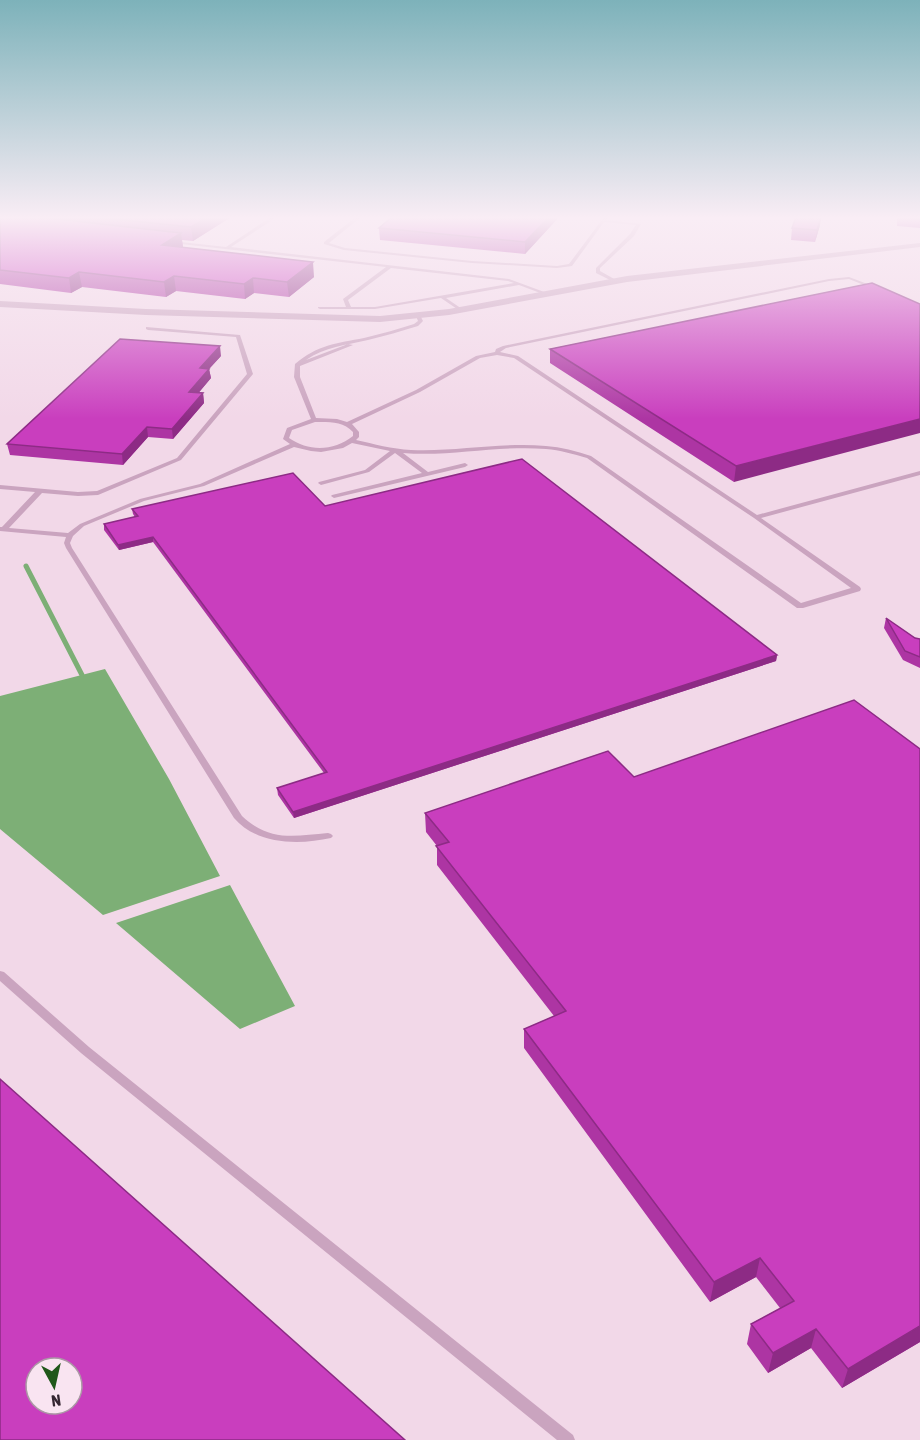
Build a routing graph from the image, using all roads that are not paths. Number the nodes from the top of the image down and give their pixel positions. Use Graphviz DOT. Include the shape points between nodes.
graph roads {
  1 [pos="366,284"];
  2 [pos="521,284"];
  3 [pos="522,284"];
  4 [pos="596,284"];
  5 [pos="808,284"];
  6 [pos="867,284"];
  7 [pos="878,289"];
  8 [pos="545,293"];
  9 [pos="443,298"];
  10 [pos="0,304"];
  11 [pos="320,308"];
  12 [pos="350,309"];
  13 [pos="460,310"];
  14 [pos="418,316"];
  15 [pos="148,328"];
  16 [pos="497,353"];
  17 [pos="314,420"];
  18 [pos="348,424"];
  19 [pos="351,441"];
  20 [pos="293,445"];
  21 [pos="394,450"];
  22 [pos="465,465"];
  23 [pos="920,473"];
  24 [pos="426,474"];
  25 [pos="321,483"];
  26 [pos="0,487"];
  27 [pos="40,491"];
  28 [pos="334,496"];
  29 [pos="756,517"];
  30 [pos="2,530"];
  31 [pos="70,535"];
  32 [pos="328,836"];
  33 [pos="0,975"];
  34 [pos="568,1440"];
  1 -- 12 [label="lane" via="345,300"];
  2 -- 9 [label="lane"];
  3 -- 8 [label="lane"];
  4 -- 8 [label="street"];
  5 -- 16 [label="lane" via="505,347"];
  6 -- 7 [label="lane"];
  8 -- 13 [label="street"];
  9 -- 12 [label="lane"];
  9 -- 13 [label="lane"];
  10 -- 14 [label="street" via="134,312 380,319"];
  11 -- 12 [label="lane"];
  13 -- 14 [label="street"];
  14 -- 17 [label="lane" via="422,321 416,325 297,365 297,376"];
  15 -- 27 [label="lane" via="237,336 250,374 179,459 98,492"];
  16 -- 18 [label="lane" via="478,357 418,392"];
  16 -- 29 [label="lane" via="516,357"];
  17 -- 18 [label="lane"];
  17 -- 20 [label="lane" via="289,429 286,439"];
  18 -- 19 [label="lane" via="357,432"];
  19 -- 20 [label="lane" via="321,449"];
  19 -- 21 [label="lane"];
  20 -- 31 [label="lane" via="202,485 142,500 82,525"];
  21 -- 24 [label="lane"];
  21 -- 25 [label="lane" via="367,471"];
  21 -- 29 [label="lane" via="573,450 589,456 800,606 857,589"];
  22 -- 24 [label="lane"];
  23 -- 29 [label="lane"];
  24 -- 28 [label="lane"];
  26 -- 27 [label="lane"];
  27 -- 30 [label="lane"];
  30 -- 31 [label="lane"];
  31 -- 32 [label="lane" via="69,548 239,818 263,836"];
  33 -- 34 [label="lane" via="85,1050"];
}
